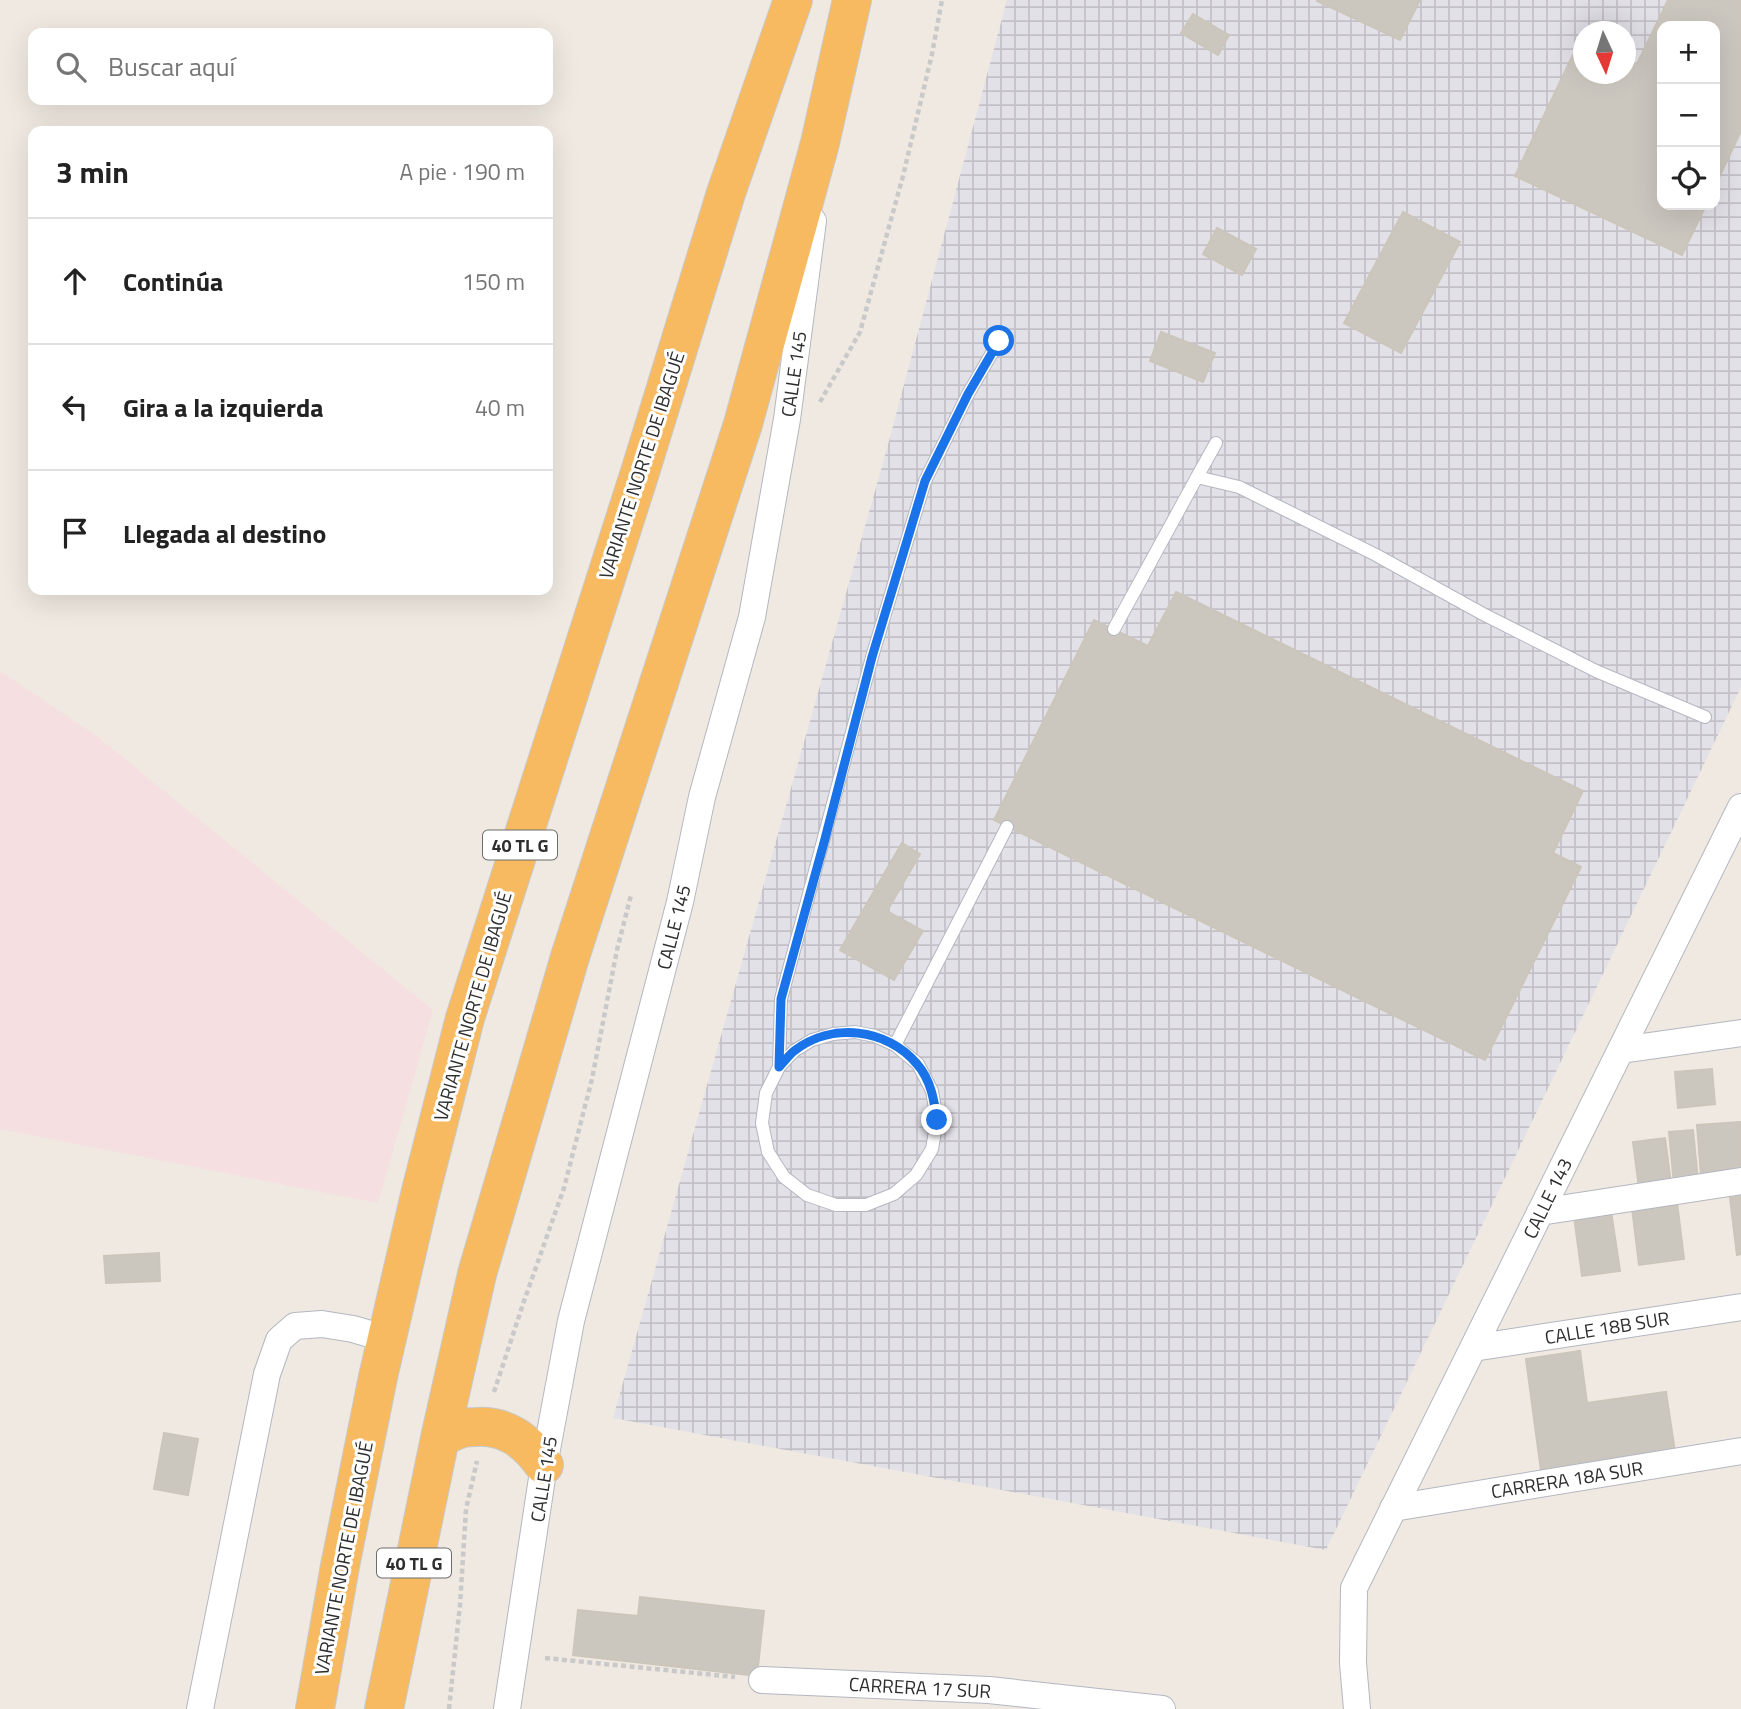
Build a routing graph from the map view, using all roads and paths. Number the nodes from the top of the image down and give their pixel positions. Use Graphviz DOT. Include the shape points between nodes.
graph roads {
  1 [pos="793,0"];
  2 [pos="852,0"];
  3 [pos="820,143"];
  4 [pos="999,341"];
  5 [pos="1216,443"];
  6 [pos="1197,477"];
  7 [pos="1114,629"];
  8 [pos="1705,717"];
  9 [pos="1741,807"];
  10 [pos="1007,827"];
  11 [pos="1741,1033"];
  12 [pos="895,1045"];
  13 [pos="1620,1050"];
  14 [pos="779,1067"];
  15 [pos="1741,1181"];
  16 [pos="1540,1212"];
  17 [pos="1741,1307"];
  18 [pos="387,1339"];
  19 [pos="1473,1348"];
  20 [pos="486,1426"];
  21 [pos="440,1438"];
  22 [pos="1741,1451"];
  23 [pos="544,1465"];
  24 [pos="1393,1508"];
  25 [pos="516,1655"];
  26 [pos="762,1680"];
  27 [pos="987,1700"];
  28 [pos="200,1709"];
  29 [pos="314,1709"];
  30 [pos="384,1709"];
  31 [pos="449,1709"];
  32 [pos="508,1709"];
  33 [pos="1162,1709"];
  34 [pos="1357,1709"];
  1 -- 18 [label="highway, VARIANTE NORTE DE IBAGUÉ / 40 TL G" via="726,193 465,1018"];
  2 -- 3 [label="highway, 40 TL G"];
  3 -- 21 [label="highway, 40 TL G" via="743,424 570,957 481,1261"];
  3 -- 23 [label="street, CALLE 145" via="787,419 752,617 702,797 680,902 571,1321"];
  4 -- 14 [label="lane" via="968,394 921,494 872,657 781,999"];
  5 -- 6 [label="lane"];
  6 -- 7 [label="lane"];
  6 -- 8 [label="lane" via="1239,487 1596,671"];
  9 -- 13 [label="street, CALLE 143"];
  10 -- 12 [label="lane"];
  11 -- 13 [label="street"];
  12 -- 14 [label="lane" via="855,1032 833,1034 812,1040"];
  12 -- 14 [label="lane" via="918,1064 932,1090 937,1120 932,1149 916,1175 894,1194 866,1205 836,1205 807,1195 784,1177 768,1152 762,1123 766,1093"];
  13 -- 16 [label="street, CALLE 143"];
  15 -- 16 [label="street"];
  16 -- 19 [label="street, CALLE 143"];
  17 -- 19 [label="street, CALLE 18B SUR"];
  18 -- 28 [label="street" via="322,1324 295,1326 279,1340 267,1374"];
  18 -- 29 [label="highway, VARIANTE NORTE DE IBAGUÉ / 40 TL G"];
  19 -- 24 [label="street, CALLE 143"];
  20 -- 21 [label="highway" via="462,1428"];
  20 -- 23 [label="highway" via="520,1438"];
  20 -- 31 [label="path" via="466,1509"];
  21 -- 30 [label="highway, 40 TL G"];
  22 -- 24 [label="street, CARRERA 18A SUR"];
  23 -- 25 [label="street, CALLE 145"];
  24 -- 34 [label="street, CALLE 143" via="1354,1588"];
  25 -- 26 [label="path"];
  25 -- 32 [label="street, CALLE 145"];
  26 -- 27 [label="street, CARRERA 17 SUR"];
  27 -- 33 [label="street, CARRERA 17 SUR"];
}
